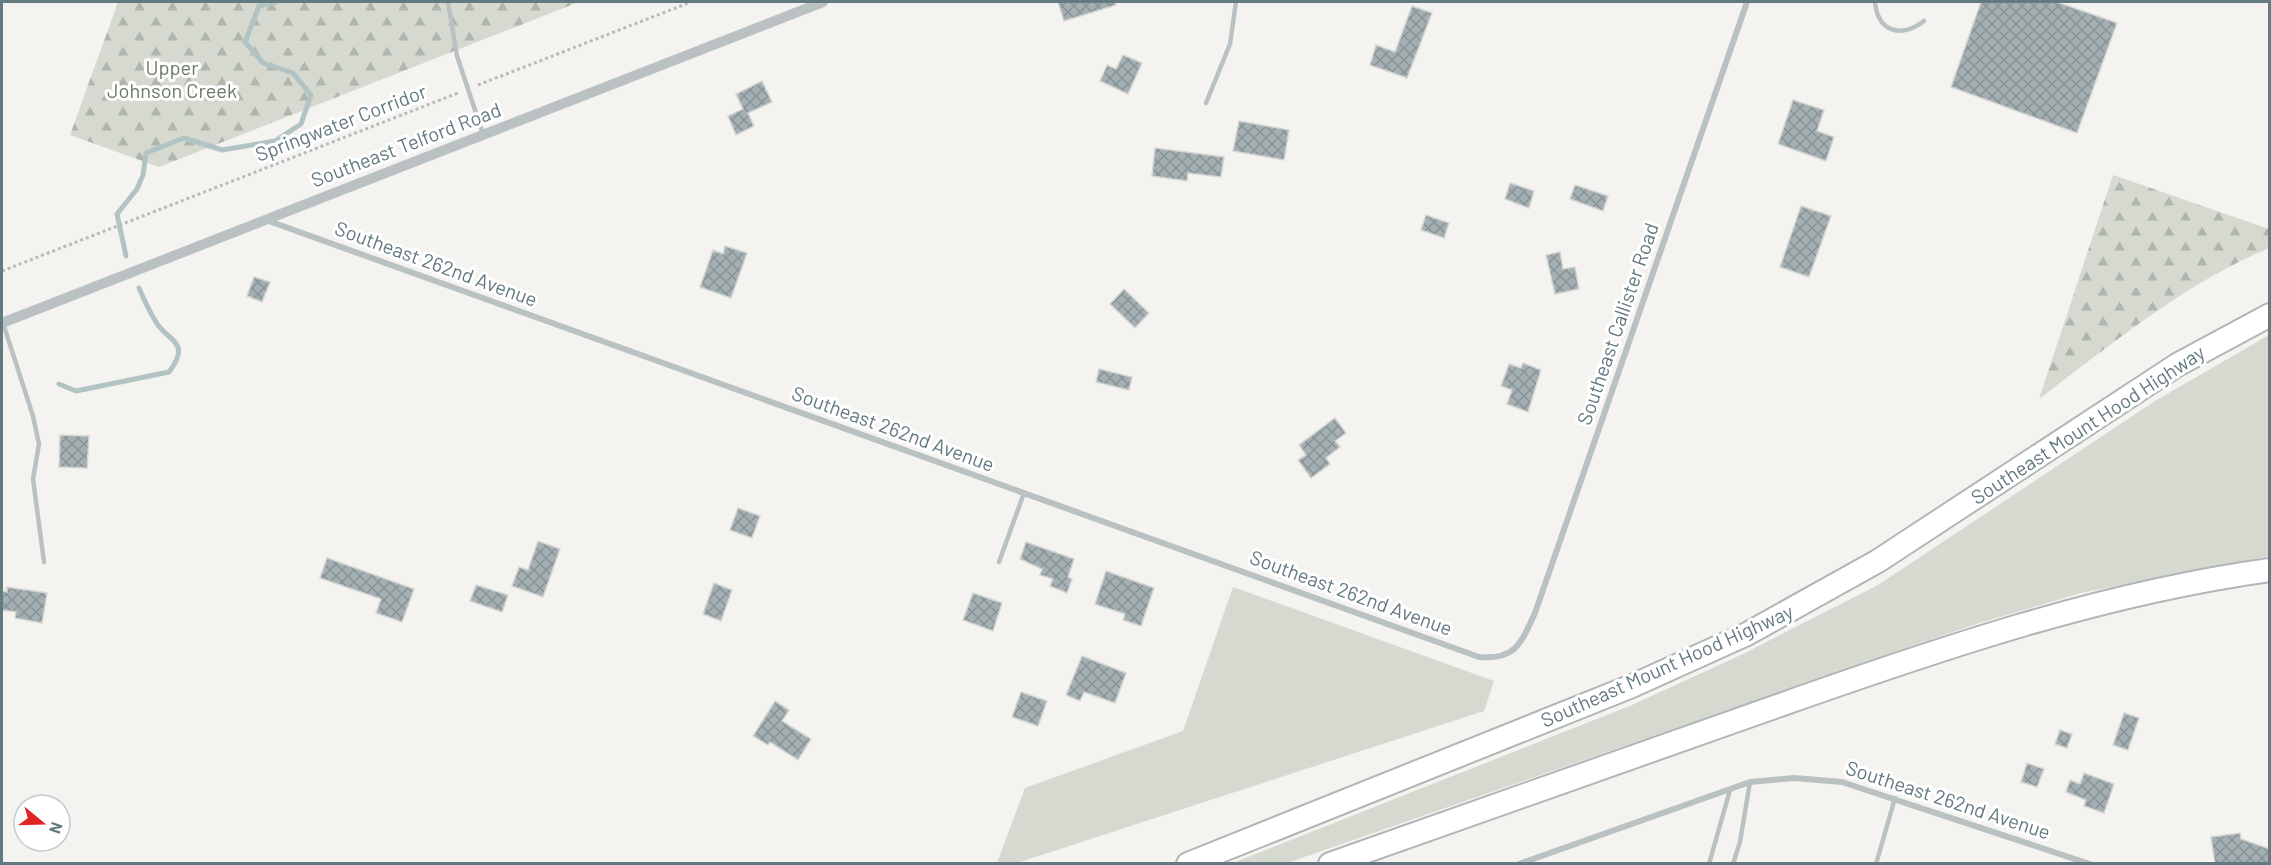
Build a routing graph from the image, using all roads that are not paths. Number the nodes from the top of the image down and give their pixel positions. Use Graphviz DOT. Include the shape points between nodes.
graph roads {
  1 [pos="448,2"];
  2 [pos="823,2"];
  3 [pos="1236,2"];
  4 [pos="1747,2"];
  5 [pos="1875,2"];
  6 [pos="1924,21"];
  7 [pos="1206,103"];
  8 [pos="483,134"];
  9 [pos="266,219"];
  10 [pos="2270,315"];
  11 [pos="2,323"];
  12 [pos="1024,493"];
  13 [pos="44,562"];
  14 [pos="999,562"];
  15 [pos="2270,570"];
  16 [pos="1510,653"];
  17 [pos="1750,782"];
  18 [pos="1730,790"];
  19 [pos="1895,798"];
  20 [pos="1188,864"];
  21 [pos="1330,864"];
  22 [pos="1519,864"];
  23 [pos="1709,864"];
  24 [pos="1733,864"];
  25 [pos="1876,864"];
  26 [pos="2090,864"];
  1 -- 8 [label="lane" via="455,46"];
  2 -- 8 [label="street, Southeast Telford Road"];
  3 -- 7 [label="lane" via="1230,44"];
  4 -- 16 [label="street, Southeast Callister Road" via="1535,613 1523,640"];
  5 -- 6 [label="lane" via="1884,24 1895,31 1912,30"];
  8 -- 9 [label="street, Southeast Telford Road"];
  9 -- 11 [label="street, Southeast Telford Road"];
  9 -- 12 [label="street, Southeast 262nd Avenue"];
  10 -- 20 [label="highway, Southeast Mount Hood Highway" via="2177,365 1887,556 1767,624 1632,686"];
  11 -- 13 [label="lane" via="39,444 33,479"];
  12 -- 14 [label="lane"];
  12 -- 16 [label="street, Southeast 262nd Avenue" via="1479,657 1498,658"];
  15 -- 21 [label="highway" via="2148,593 1997,632"];
  17 -- 18 [label="street, Southeast 262nd Avenue"];
  17 -- 19 [label="street, Southeast 262nd Avenue" via="1794,778 1842,782"];
  17 -- 24 [label="lane"];
  18 -- 22 [label="street, Southeast 262nd Avenue"];
  18 -- 23 [label="lane"];
  19 -- 25 [label="lane"];
  19 -- 26 [label="street, Southeast 262nd Avenue"];
}
